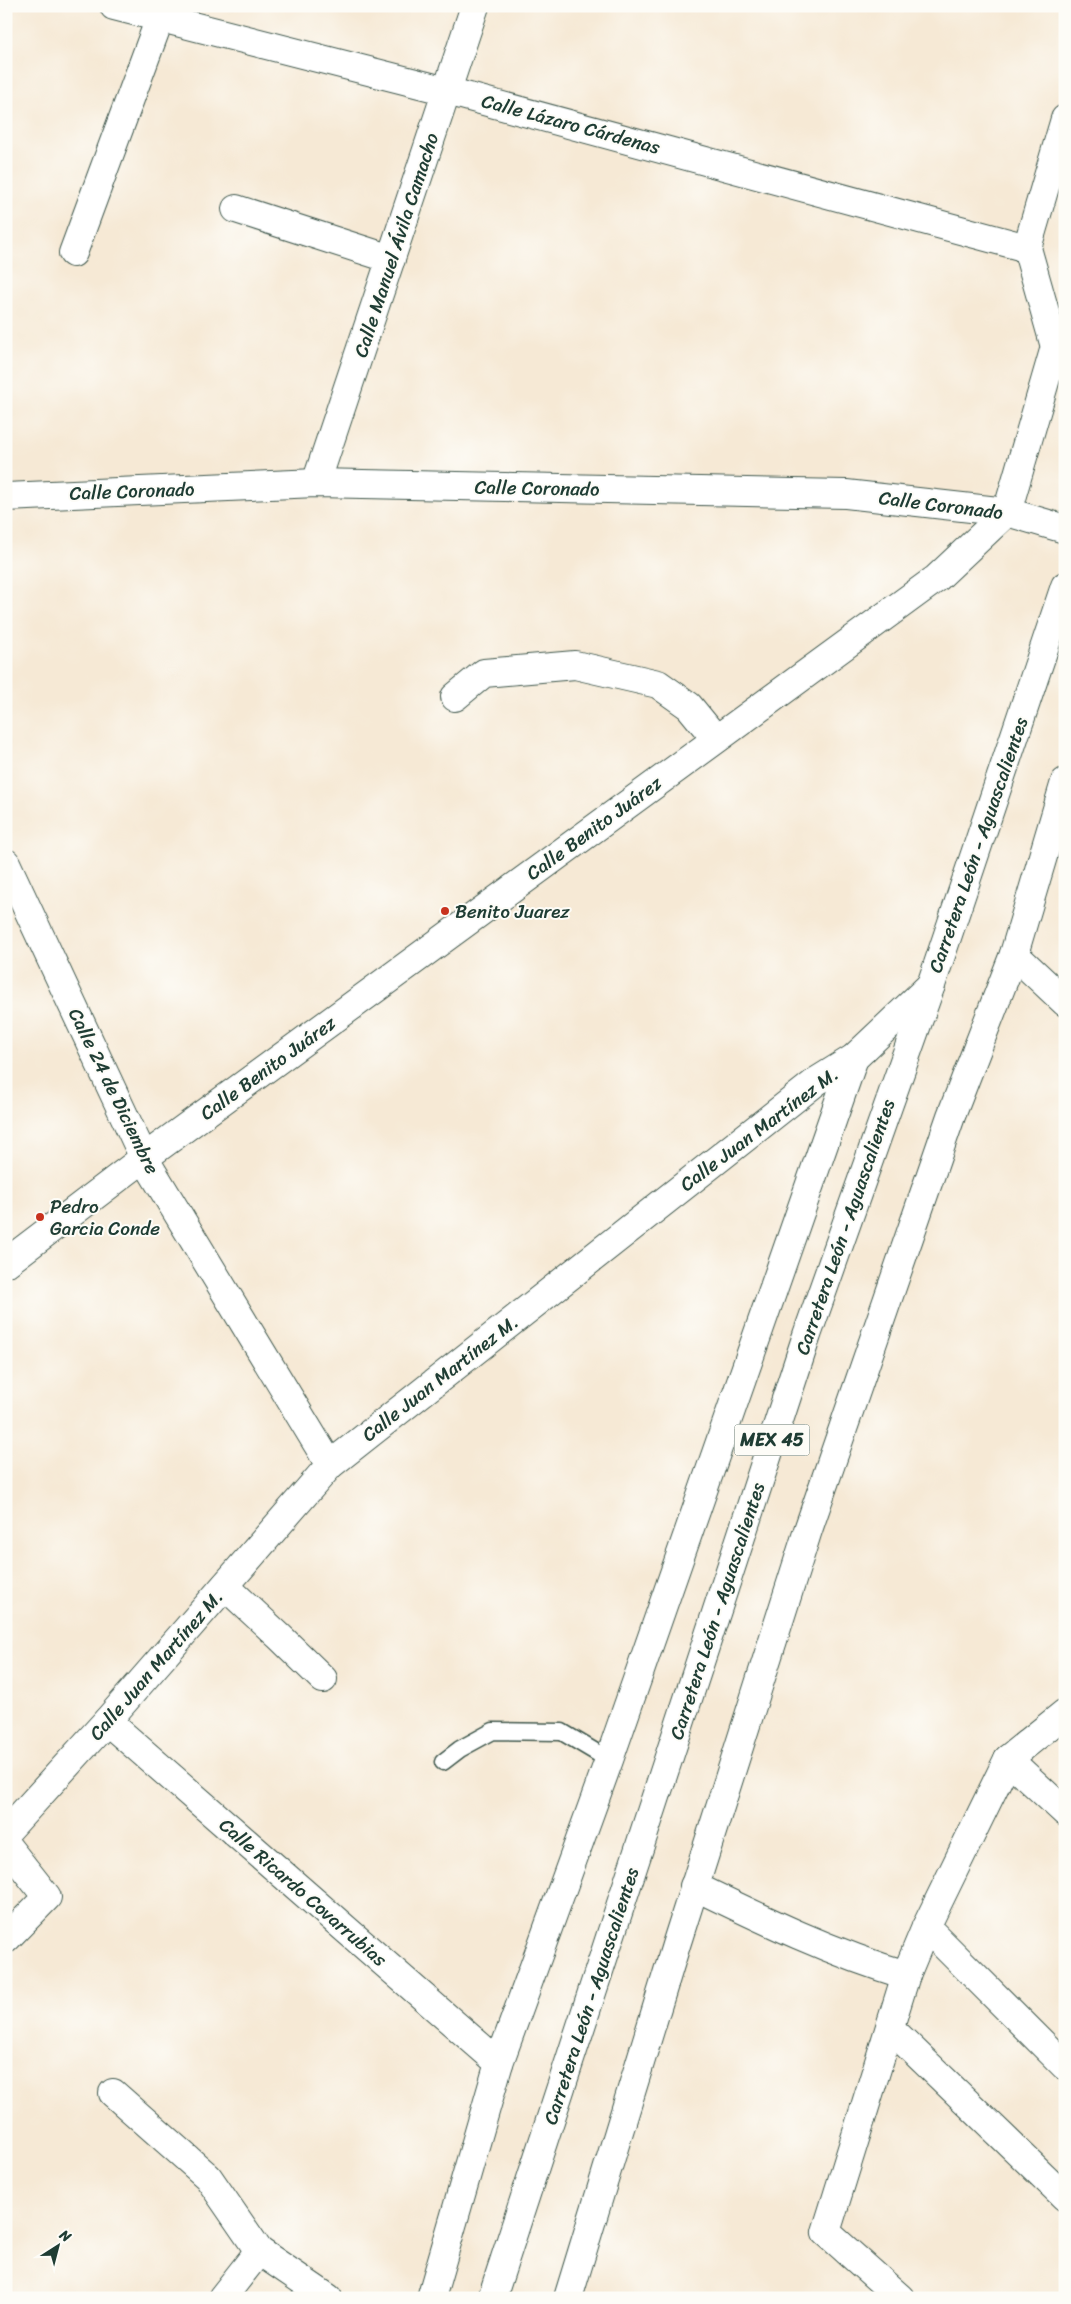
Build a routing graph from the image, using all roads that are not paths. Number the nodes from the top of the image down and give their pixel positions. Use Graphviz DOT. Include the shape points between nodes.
graph roads {
  1 [pos="114,6"];
  2 [pos="475,6"];
  3 [pos="160,18"];
  4 [pos="446,91"];
  5 [pos="1065,119"];
  6 [pos="236,209"];
  7 [pos="1026,248"];
  8 [pos="73,253"];
  9 [pos="391,259"];
  10 [pos="1060,350"];
  11 [pos="316,483"];
  12 [pos="6,497"];
  13 [pos="1007,512"];
  14 [pos="1065,529"];
  15 [pos="1065,586"];
  16 [pos="455,697"];
  17 [pos="716,739"];
  18 [pos="1065,782"];
  19 [pos="6,863"];
  20 [pos="1014,954"];
  21 [pos="931,985"];
  22 [pos="1065,1002"];
  23 [pos="854,1058"];
  24 [pos="144,1158"];
  25 [pos="6,1263"];
  26 [pos="330,1466"];
  27 [pos="225,1586"];
  28 [pos="323,1679"];
  29 [pos="1065,1713"];
  30 [pos="107,1721"];
  31 [pos="1008,1759"];
  32 [pos="609,1760"];
  33 [pos="443,1762"];
  34 [pos="1065,1812"];
  35 [pos="6,1832"];
  36 [pos="6,1845"];
  37 [pos="694,1886"];
  38 [pos="926,1927"];
  39 [pos="6,1939"];
  40 [pos="906,1975"];
  41 [pos="890,2028"];
  42 [pos="499,2063"];
  43 [pos="1065,2066"];
  44 [pos="113,2093"];
  45 [pos="1065,2197"];
  46 [pos="259,2251"];
  47 [pos="222,2298"];
  48 [pos="328,2298"];
  49 [pos="431,2298"];
  50 [pos="492,2298"];
  51 [pos="568,2298"];
  52 [pos="900,2298"];
  1 -- 3 [label="street, Calle Lázaro Cárdenas"];
  2 -- 4 [label="street, Calle Manuel Ávila Camacho"];
  3 -- 4 [label="street, Calle Lázaro Cárdenas"];
  3 -- 8 [label="street"];
  4 -- 7 [label="street, Calle Lázaro Cárdenas"];
  4 -- 9 [label="street, Calle Manuel Ávila Camacho"];
  5 -- 7 [label="street"];
  6 -- 9 [label="street"];
  7 -- 10 [label="street"];
  9 -- 11 [label="street, Calle Manuel Ávila Camacho"];
  10 -- 13 [label="street"];
  11 -- 12 [label="street, Calle Coronado"];
  11 -- 13 [label="street, Calle Coronado" via="846,494"];
  13 -- 14 [label="street, Calle Coronado"];
  13 -- 17 [label="street, Calle Benito Juárez" via="936,578"];
  15 -- 21 [label="street, Carretera León - Aguascalientes / MEX 45"];
  16 -- 17 [label="street" via="484,672 575,666 658,684 689,706"];
  17 -- 24 [label="street, Calle Benito Juárez"];
  18 -- 20 [label="street, MEX 45"];
  19 -- 24 [label="street, Calle 24 de Diciembre"];
  20 -- 22 [label="street"];
  20 -- 37 [label="street, MEX 45" via="951,1116 808,1530"];
  21 -- 23 [label="street, Calle Juan Martínez M."];
  21 -- 50 [label="street, Carretera León - Aguascalientes / MEX 45" via="807,1335"];
  23 -- 26 [label="street, Calle Juan Martínez M." via="809,1087"];
  23 -- 32 [label="street"];
  24 -- 25 [label="street, Calle Benito Juárez"];
  24 -- 26 [label="street, Calle 24 de Diciembre"];
  26 -- 27 [label="street, Calle Juan Martínez M."];
  27 -- 28 [label="street"];
  27 -- 30 [label="street, Calle Juan Martínez M."];
  29 -- 31 [label="street"];
  30 -- 35 [label="street, Calle Juan Martínez M."];
  30 -- 42 [label="street, Calle Ricardo Covarrubias"];
  31 -- 34 [label="street"];
  31 -- 38 [label="street"];
  32 -- 33 [label="lane" via="562,1732 493,1731"];
  32 -- 42 [label="street"];
  36 -- 39 [label="street" via="47,1897"];
  37 -- 40 [label="street" via="794,1934 865,1963"];
  37 -- 51 [label="street, MEX 45"];
  38 -- 40 [label="street"];
  38 -- 43 [label="street"];
  40 -- 41 [label="street"];
  41 -- 45 [label="street"];
  41 -- 52 [label="street" via="826,2232"];
  42 -- 49 [label="street"];
  44 -- 46 [label="street" via="208,2177"];
  46 -- 47 [label="street"];
  46 -- 48 [label="street"];
}
